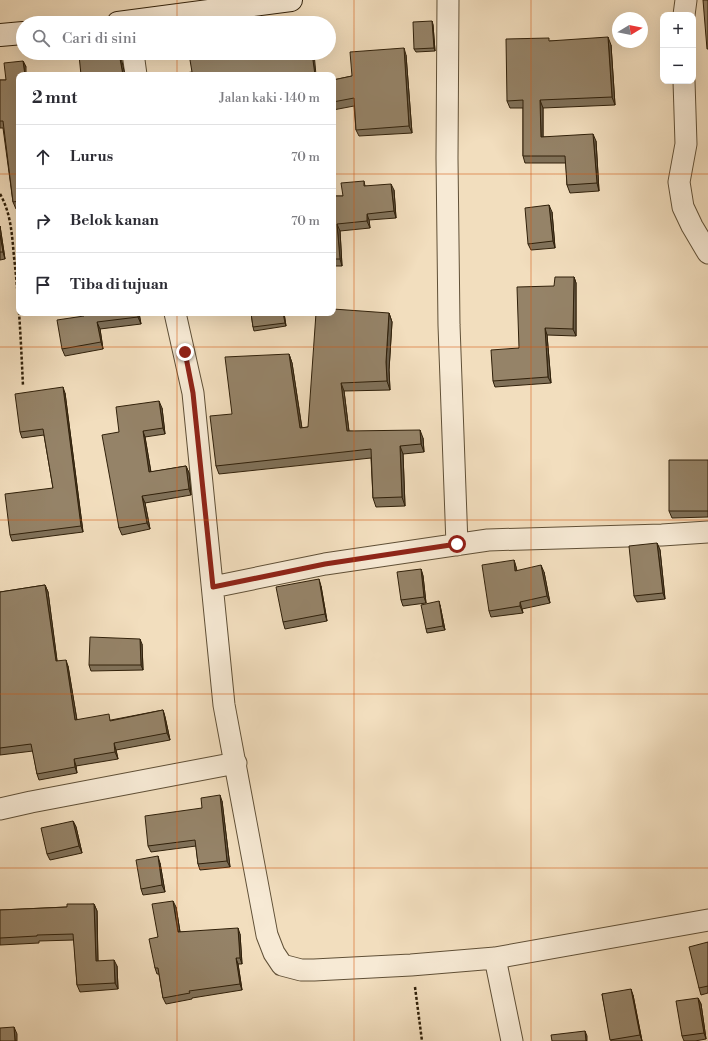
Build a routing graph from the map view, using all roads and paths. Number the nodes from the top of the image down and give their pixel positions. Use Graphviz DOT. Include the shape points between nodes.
graph roads {
  1 [pos="291,0"];
  2 [pos="448,0"];
  3 [pos="686,0"];
  4 [pos="684,12"];
  5 [pos="176,16"];
  6 [pos="16,34"];
  7 [pos="0,35"];
  8 [pos="135,60"];
  9 [pos="136,72"];
  10 [pos="684,84"];
  11 [pos="0,194"];
  12 [pos="708,253"];
  13 [pos="16,275"];
  14 [pos="19,316"];
  15 [pos="177,316"];
  16 [pos="23,386"];
  17 [pos="708,532"];
  18 [pos="457,544"];
  19 [pos="213,587"];
  20 [pos="236,763"];
  21 [pos="0,809"];
  22 [pos="708,920"];
  23 [pos="495,958"];
  24 [pos="411,965"];
  25 [pos="422,1041"];
  26 [pos="512,1041"];
  1 -- 5 [label="main road"];
  2 -- 18 [label="street" via="449,325"];
  3 -- 4 [label="street"];
  6 -- 7 [label="main road"];
  8 -- 9 [label="street"];
  10 -- 12 [label="street" via="686,144 678,182 683,207"];
  11 -- 13 [label="path" via="10,219"];
  14 -- 16 [label="path"];
  15 -- 19 [label="street" via="193,393"];
  17 -- 18 [label="street" via="496,540"];
  18 -- 19 [label="street" via="325,564"];
  19 -- 20 [label="street" via="224,705"];
  20 -- 21 [label="street"];
  20 -- 24 [label="street" via="267,935 282,965 301,970 314,970"];
  22 -- 23 [label="street"];
  23 -- 24 [label="street"];
  23 -- 26 [label="street"];
  24 -- 25 [label="path"];
}
